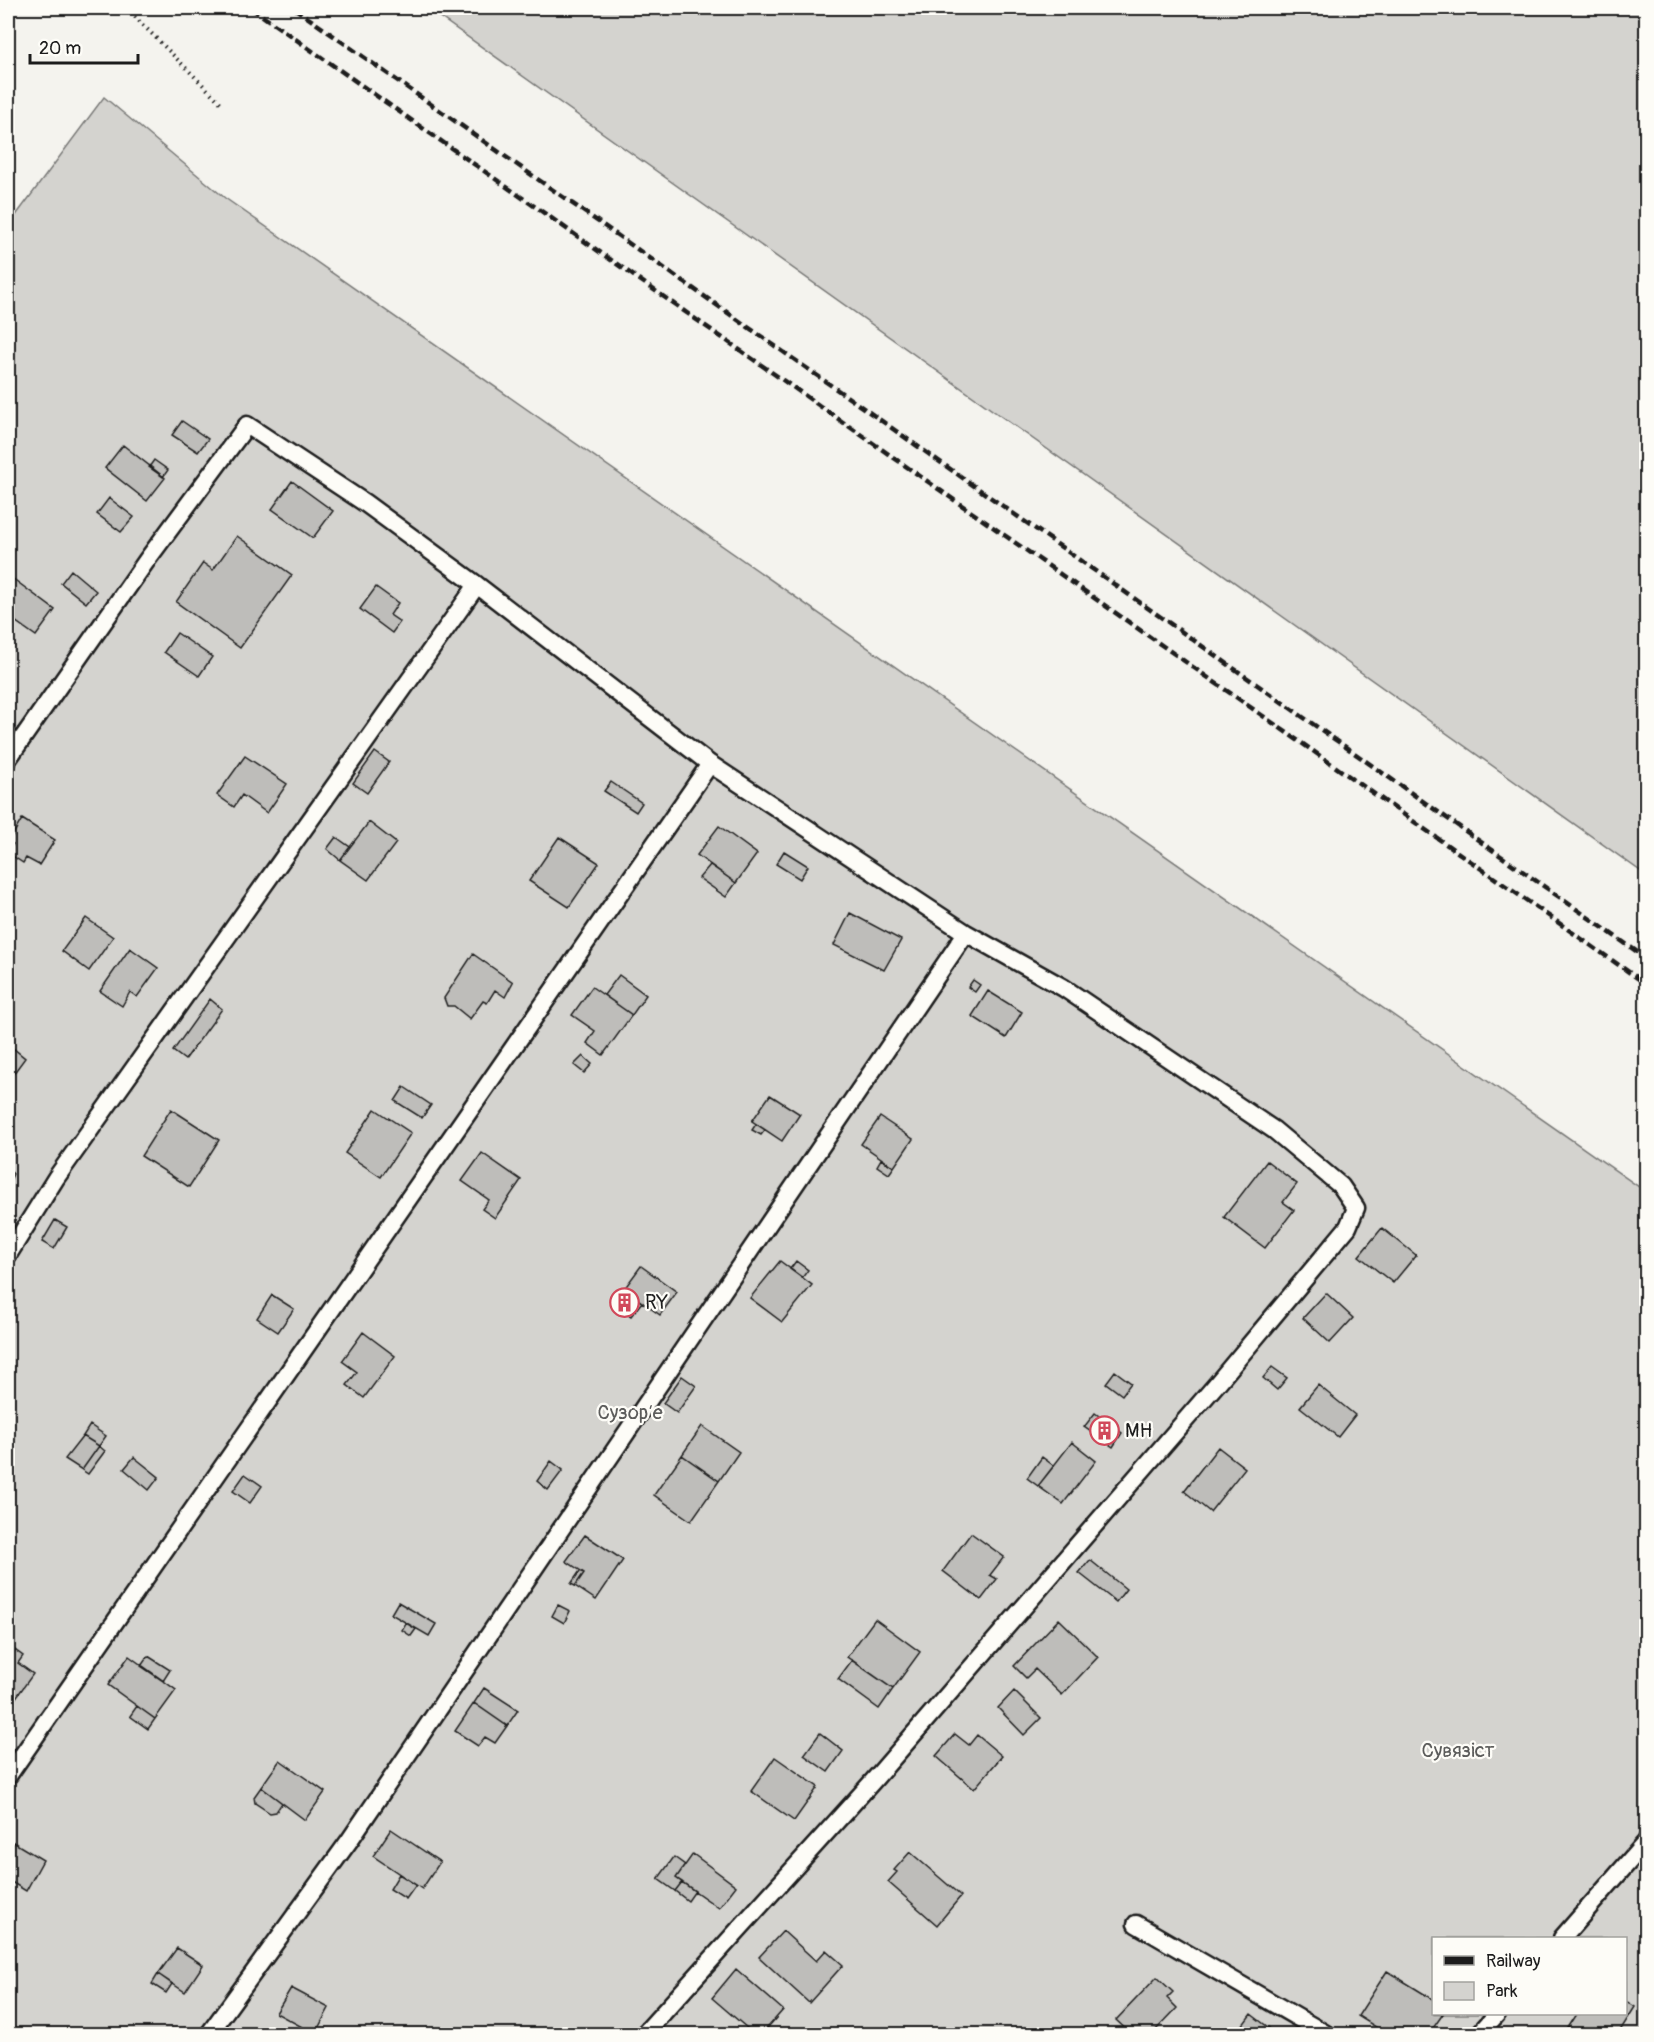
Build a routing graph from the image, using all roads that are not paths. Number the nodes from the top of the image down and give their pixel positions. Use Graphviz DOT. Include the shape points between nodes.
graph roads {
  1 [pos="477,585"];
  2 [pos="8,759"];
  3 [pos="710,764"];
  4 [pos="966,933"];
  5 [pos="8,1255"];
  6 [pos="8,1776"];
  7 [pos="1647,1842"];
  8 [pos="1136,1924"];
  9 [pos="1563,1937"];
  10 [pos="1495,2015"];
  11 [pos="209,2034"];
  12 [pos="644,2034"];
  13 [pos="1326,2034"];
  14 [pos="1479,2034"];
  1 -- 2 [label="lane" via="365,503 247,425"];
  1 -- 3 [label="lane"];
  1 -- 5 [label="lane" via="56,1178"];
  3 -- 4 [label="lane"];
  3 -- 6 [label="lane"];
  4 -- 11 [label="lane" via="349,1841"];
  4 -- 12 [label="lane" via="1064,988 1274,1130 1341,1186 1356,1208 1348,1227 1215,1386 881,1772"];
  7 -- 9 [label="lane"];
  8 -- 13 [label="lane"];
  10 -- 14 [label="lane"];
}
